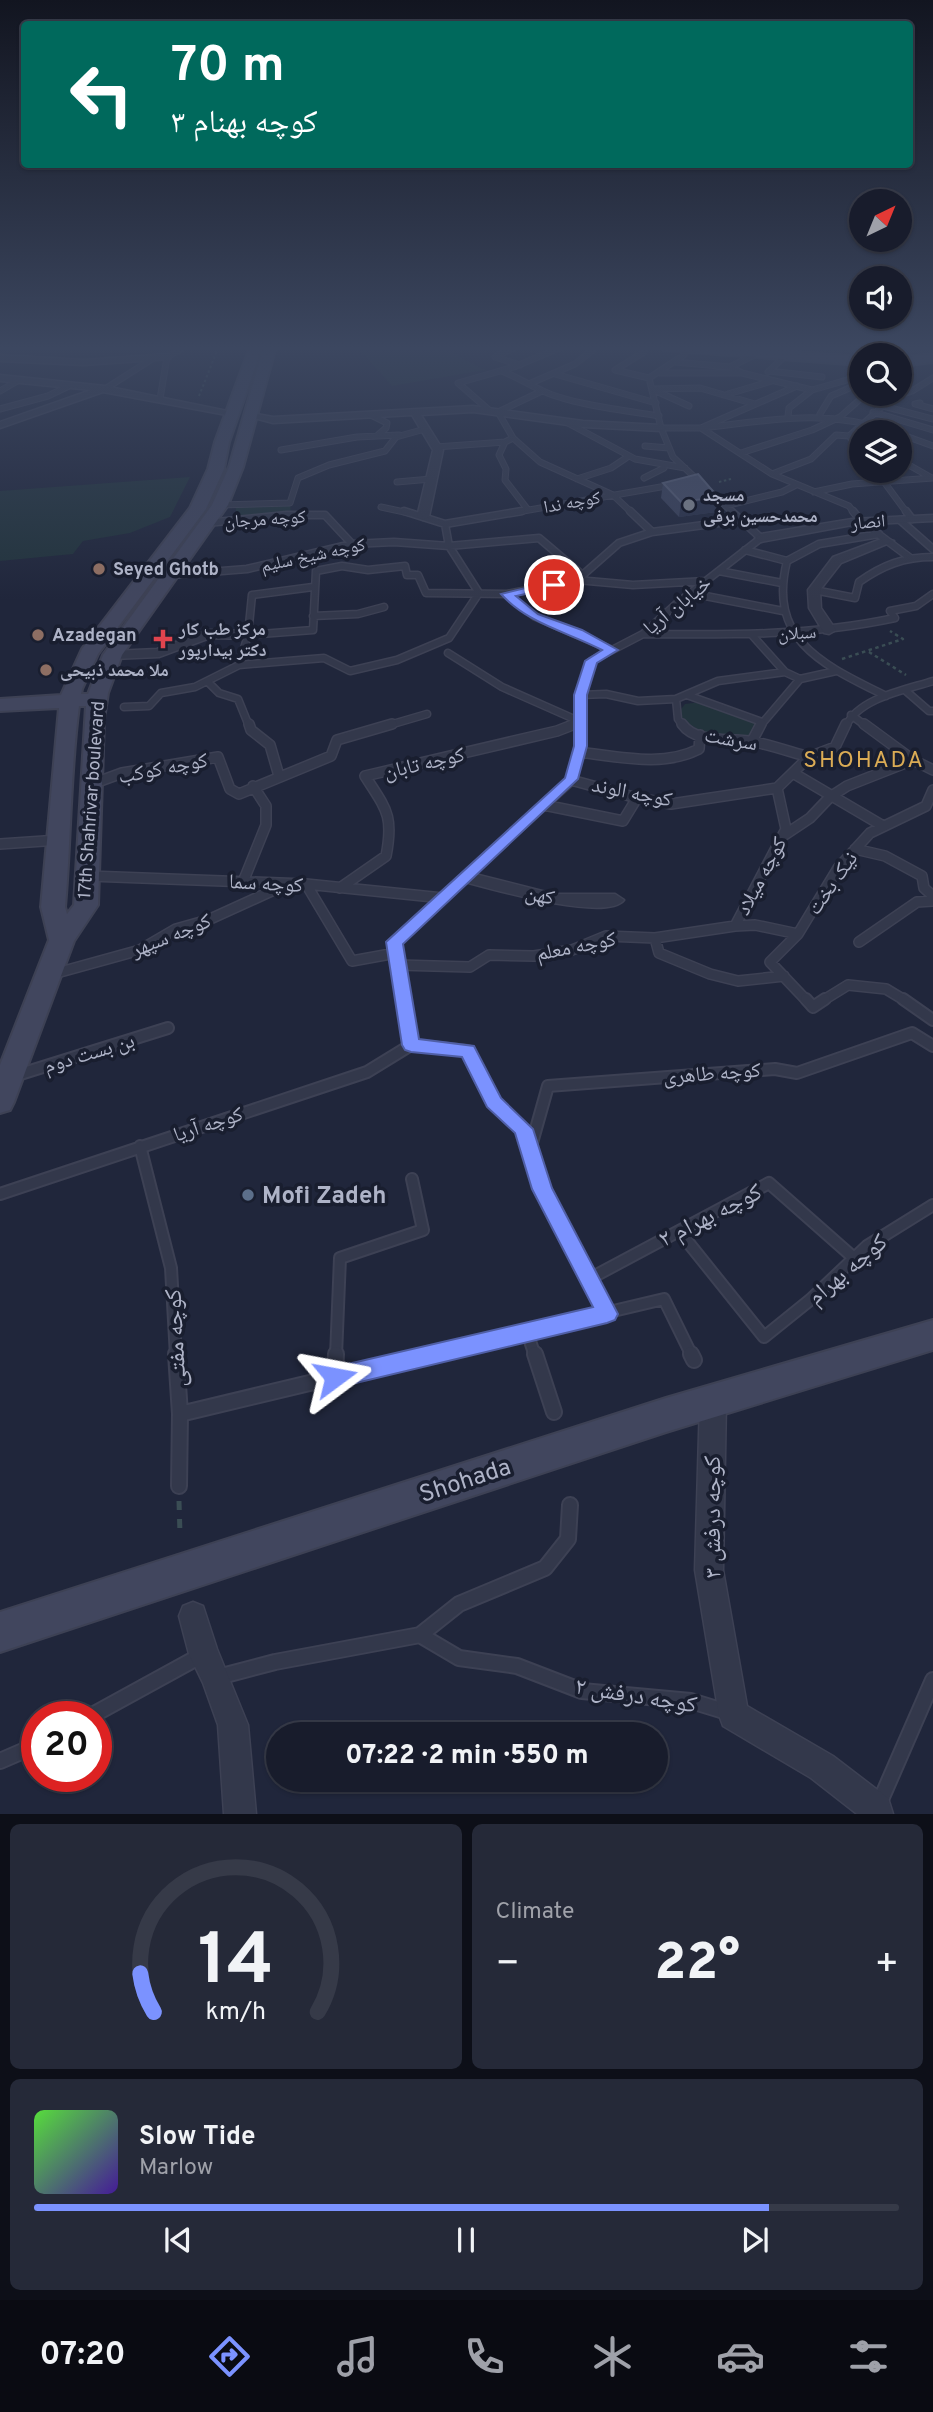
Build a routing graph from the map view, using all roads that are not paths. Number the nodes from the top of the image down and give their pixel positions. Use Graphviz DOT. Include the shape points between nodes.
graph roads {
  1 [pos="230,431"];
  2 [pos="240,431"];
  3 [pos="383,431"];
  4 [pos="419,431"];
  5 [pos="426,431"];
  6 [pos="508,431"];
  7 [pos="580,431"];
  8 [pos="662,431"];
  9 [pos="705,431"];
  10 [pos="810,431"];
  11 [pos="378,435"];
  12 [pos="404,435"];
  13 [pos="849,436"];
  14 [pos="513,438"];
  15 [pos="912,438"];
  16 [pos="505,442"];
  17 [pos="645,446"];
  18 [pos="933,446"];
  19 [pos="436,447"];
  20 [pos="669,448"];
  21 [pos="281,450"];
  22 [pos="741,453"];
  23 [pos="626,458"];
  24 [pos="665,467"];
  25 [pos="912,467"];
  26 [pos="685,468"];
  27 [pos="772,474"];
  28 [pos="643,478"];
  29 [pos="932,478"];
  30 [pos="431,479"];
  31 [pos="577,479"];
  32 [pos="912,479"];
  33 [pos="698,481"];
  34 [pos="397,482"];
  35 [pos="865,483"];
  36 [pos="884,483"];
  37 [pos="796,485"];
  38 [pos="814,492"];
  39 [pos="613,495"];
  40 [pos="220,505"];
  41 [pos="725,506"];
  42 [pos="381,507"];
  43 [pos="527,510"];
  44 [pos="422,517"];
  45 [pos="933,518"];
  46 [pos="906,519"];
  47 [pos="741,520"];
  48 [pos="862,522"];
  49 [pos="208,523"];
  50 [pos="445,524"];
  51 [pos="652,532"];
  52 [pos="761,538"];
  53 [pos="884,538"];
  54 [pos="352,544"];
  55 [pos="449,546"];
  56 [pos="933,549"];
  57 [pos="745,550"];
  58 [pos="909,556"];
  59 [pos="933,557"];
  60 [pos="788,561"];
  61 [pos="719,570"];
  62 [pos="172,575"];
  63 [pos="577,580"];
  64 [pos="706,581"];
  65 [pos="782,583"];
  66 [pos="313,587"];
  67 [pos="814,590"];
  68 [pos="479,593"];
  69 [pos="690,593"];
  70 [pos="507,594"];
  71 [pos="933,594"];
  72 [pos="384,607"];
  73 [pos="783,611"];
  74 [pos="313,616"];
  75 [pos="829,630"];
  76 [pos="643,634"];
  77 [pos="795,634"];
  78 [pos="248,635"];
  79 [pos="752,635"];
  80 [pos="612,650"];
  81 [pos="448,653"];
  82 [pos="113,655"];
  83 [pos="239,665"];
  84 [pos="836,671"];
  85 [pos="785,672"];
  86 [pos="800,679"];
  87 [pos="933,681"];
  88 [pos="208,682"];
  89 [pos="906,691"];
  90 [pos="580,695"];
  91 [pos="687,695"];
  92 [pos="886,696"];
  93 [pos="676,699"];
  94 [pos="0,705"];
  95 [pos="70,705"];
  96 [pos="97,705"];
  97 [pos="124,707"];
  98 [pos="933,711"];
  99 [pos="0,713"];
  100 [pos="427,714"];
  101 [pos="851,715"];
  102 [pos="580,722"];
  103 [pos="762,722"];
  104 [pos="700,735"];
  105 [pos="752,741"];
  106 [pos="578,752"];
  107 [pos="809,758"];
  108 [pos="913,760"];
  109 [pos="933,770"];
  110 [pos="793,773"];
  111 [pos="279,776"];
  112 [pos="571,779"];
  113 [pos="92,784"];
  114 [pos="253,786"];
  115 [pos="777,788"];
  116 [pos="933,790"];
  117 [pos="831,797"];
  118 [pos="637,798"];
  119 [pos="544,806"];
  120 [pos="883,827"];
  121 [pos="782,836"];
  122 [pos="60,839"];
  123 [pos="0,844"];
  124 [pos="855,849"];
  125 [pos="89,876"];
  126 [pos="467,877"];
  127 [pos="243,881"];
  128 [pos="289,884"];
  129 [pos="306,884"];
  130 [pos="340,887"];
  131 [pos="443,898"];
  132 [pos="933,899"];
  133 [pos="615,900"];
  134 [pos="735,926"];
  135 [pos="798,934"];
  136 [pos="655,938"];
  137 [pos="62,940"];
  138 [pos="859,942"];
  139 [pos="396,953"];
  140 [pos="398,965"];
  141 [pos="48,975"];
  142 [pos="783,976"];
  143 [pos="933,1020"];
  144 [pos="168,1028"];
  145 [pos="411,1045"];
  146 [pos="933,1046"];
  147 [pos="3,1095"];
  148 [pos="140,1146"];
  149 [pos="530,1150"];
  150 [pos="412,1179"];
  151 [pos="0,1195"];
  152 [pos="933,1205"];
  153 [pos="679,1231"];
  154 [pos="854,1258"];
  155 [pos="589,1279"];
  156 [pos="607,1314"];
  157 [pos="527,1332"];
  158 [pos="933,1335"];
  159 [pos="694,1360"];
  160 [pos="335,1377"];
  161 [pos="713,1401"];
  162 [pos="554,1412"];
  163 [pos="180,1414"];
  164 [pos="179,1486"];
  165 [pos="570,1505"];
  166 [pos="193,1616"];
  167 [pos="0,1632"];
  168 [pos="421,1636"];
  169 [pos="210,1666"];
  170 [pos="933,1680"];
  171 [pos="112,1707"];
  172 [pos="734,1715"];
  173 [pos="21,1752"];
  174 [pos="0,1761"];
  175 [pos="877,1811"];
  176 [pos="240,1814"];
  1 -- 95 [label="street, 17th Shahrivar boulevard" via="198,509 89,653 76,676"];
  2 -- 40 [label="street, 17th Shahrivar boulevard" via="236,467"];
  3 -- 11 [label="lane"];
  4 -- 12 [label="lane"];
  5 -- 19 [label="street"];
  6 -- 14 [label="lane"];
  7 -- 23 [label="lane"];
  8 -- 20 [label="lane"];
  9 -- 22 [label="lane"];
  10 -- 22 [label="lane"];
  11 -- 12 [label="lane"];
  11 -- 21 [label="lane"];
  12 -- 40 [label="lane" via="396,437 385,451 298,478 290,503"];
  13 -- 27 [label="lane" via="836,435 811,459"];
  14 -- 16 [label="lane"];
  14 -- 31 [label="lane" via="541,462"];
  15 -- 18 [label="lane"];
  16 -- 19 [label="lane"];
  16 -- 43 [label="lane" via="499,455 506,468 505,480"];
  17 -- 20 [label="lane"];
  19 -- 30 [label="street"];
  20 -- 26 [label="lane"];
  22 -- 27 [label="lane"];
  23 -- 24 [label="lane"];
  23 -- 31 [label="lane"];
  24 -- 26 [label="lane"];
  24 -- 28 [label="lane"];
  25 -- 29 [label="lane"];
  26 -- 33 [label="lane"];
  27 -- 37 [label="lane"];
  29 -- 32 [label="lane"];
  30 -- 34 [label="lane"];
  30 -- 44 [label="street"];
  31 -- 39 [label="lane"];
  33 -- 39 [label="lane, کوچه ندا"];
  33 -- 41 [label="lane"];
  35 -- 38 [label="lane"];
  36 -- 46 [label="lane"];
  37 -- 38 [label="lane"];
  37 -- 41 [label="lane"];
  38 -- 48 [label="lane" via="849,506"];
  39 -- 43 [label="lane, کوچه ندا"];
  39 -- 51 [label="lane"];
  40 -- 49 [label="street, 17th Shahrivar boulevard"];
  41 -- 47 [label="lane"];
  42 -- 44 [label="lane"];
  43 -- 50 [label="lane, کوچه ندا"];
  44 -- 50 [label="lane"];
  45 -- 46 [label="street, انصار"];
  46 -- 48 [label="street, انصار"];
  46 -- 56 [label="lane" via="921,541"];
  47 -- 51 [label="lane"];
  47 -- 52 [label="lane"];
  48 -- 52 [label="street, انصار"];
  48 -- 53 [label="lane"];
  49 -- 54 [label="lane, کوچه مرجان" via="325,515"];
  49 -- 62 [label="street, 17th Shahrivar boulevard"];
  50 -- 55 [label="lane"];
  51 -- 63 [label="lane" via="619,543"];
  52 -- 57 [label="lane, خیابان آریا"];
  53 -- 58 [label="lane"];
  53 -- 60 [label="lane" via="819,544"];
  53 -- 67 [label="street" via="837,560"];
  54 -- 55 [label="lane, کوچه شیخ سلیم"];
  54 -- 62 [label="lane, کوچه شیخ سلیم" via="247,569"];
  55 -- 63 [label="lane, کوچه شیخ سلیم" via="539,538 579,572"];
  55 -- 68 [label="lane"];
  57 -- 60 [label="lane"];
  57 -- 61 [label="lane, خیابان آریا"];
  58 -- 59 [label="lane"];
  58 -- 67 [label="lane" via="884,564 859,582 855,598"];
  60 -- 65 [label="lane"];
  61 -- 64 [label="lane, خیابان آریا"];
  61 -- 65 [label="lane"];
  62 -- 82 [label="street, 17th Shahrivar boulevard"];
  63 -- 64 [label="lane" via="633,586"];
  63 -- 70 [label="lane"];
  64 -- 69 [label="lane, خیابان آریا"];
  65 -- 73 [label="lane"];
  66 -- 68 [label="lane" via="316,571 342,566 368,570 405,566 407,575 418,575 426,593"];
  66 -- 74 [label="lane"];
  66 -- 78 [label="lane" via="252,594"];
  67 -- 75 [label="street" via="815,608"];
  68 -- 70 [label="lane"];
  68 -- 83 [label="lane" via="449,638 397,660 350,671 324,658"];
  69 -- 73 [label="lane"];
  69 -- 76 [label="lane, خیابان آریا"];
  70 -- 80 [label="lane" via="534,616"];
  71 -- 75 [label="lane, سبلان" via="916,606 890,611 895,618"];
  72 -- 74 [label="lane" via="358,614"];
  73 -- 77 [label="lane"];
  74 -- 78 [label="lane" via="313,630"];
  75 -- 77 [label="lane, سبلان"];
  76 -- 79 [label="lane, سبلان"];
  76 -- 80 [label="lane, خیابان آریا"];
  77 -- 79 [label="lane, سبلان"];
  77 -- 84 [label="lane"];
  78 -- 82 [label="street" via="208,634 159,653"];
  78 -- 83 [label="lane"];
  79 -- 85 [label="lane"];
  80 -- 90 [label="lane, خیابان آریا" via="591,661"];
  81 -- 102 [label="lane" via="502,687"];
  82 -- 96 [label="street, 17th Shahrivar boulevard"];
  83 -- 88 [label="lane"];
  84 -- 86 [label="lane"];
  84 -- 92 [label="lane"];
  85 -- 86 [label="lane"];
  85 -- 91 [label="lane" via="718,681"];
  86 -- 103 [label="lane"];
  87 -- 89 [label="lane"];
  88 -- 97 [label="lane" via="161,693 149,706"];
  88 -- 111 [label="lane" via="219,693 238,699 251,730 270,745"];
  89 -- 92 [label="lane"];
  89 -- 98 [label="lane"];
  90 -- 93 [label="lane" via="606,694 638,701"];
  90 -- 102 [label="lane, خیابان آریا"];
  91 -- 93 [label="lane"];
  91 -- 103 [label="lane"];
  92 -- 101 [label="lane"];
  93 -- 104 [label="lane, سرشت" via="678,719 686,730"];
  94 -- 95 [label="street"];
  95 -- 96 [label="street"];
  95 -- 99 [label="street"];
  95 -- 122 [label="street, 17th Shahrivar boulevard"];
  96 -- 113 [label="street, 17th Shahrivar boulevard"];
  100 -- 111 [label="lane" via="337,740 331,756"];
  101 -- 107 [label="lane" via="835,747"];
  101 -- 108 [label="lane"];
  102 -- 106 [label="lane, خیابان آریا"];
  102 -- 130 [label="lane, کوچه تابان" via="365,776 389,814 386,856"];
  103 -- 105 [label="lane"];
  104 -- 105 [label="lane, سرشت"];
  104 -- 106 [label="lane" via="699,749 688,758"];
  105 -- 107 [label="lane, سرشت"];
  106 -- 112 [label="lane, خیابان آریا"];
  107 -- 110 [label="lane"];
  108 -- 109 [label="lane"];
  108 -- 117 [label="lane"];
  110 -- 115 [label="lane"];
  110 -- 117 [label="lane"];
  111 -- 114 [label="lane"];
  112 -- 118 [label="lane, کوچه الوند"];
  112 -- 119 [label="lane"];
  113 -- 114 [label="lane, کوچه کوکب" via="122,773 218,757 230,789 239,794"];
  113 -- 125 [label="street, 17th Shahrivar boulevard"];
  114 -- 127 [label="lane" via="265,806 266,825"];
  115 -- 118 [label="lane, کوچه الوند" via="671,804"];
  115 -- 121 [label="lane, کوچه میلاد" via="786,829"];
  116 -- 120 [label="lane, نیک بخت" via="926,806"];
  117 -- 120 [label="lane"];
  117 -- 121 [label="lane"];
  118 -- 119 [label="lane" via="623,821"];
  119 -- 126 [label="lane"];
  120 -- 124 [label="lane, نیک بخت"];
  121 -- 134 [label="lane, کوچه میلاد"];
  122 -- 123 [label="lane"];
  122 -- 137 [label="street, 17th Shahrivar boulevard" via="53,907"];
  124 -- 132 [label="lane" via="885,856 922,876"];
  124 -- 135 [label="lane, نیک بخت" via="838,868"];
  125 -- 127 [label="lane, کوچه سما"];
  125 -- 137 [label="street, 17th Shahrivar boulevard" via="86,905"];
  126 -- 131 [label="lane"];
  126 -- 133 [label="street, کهن" via="554,900"];
  127 -- 128 [label="lane, کوچه سما"];
  128 -- 129 [label="lane, کوچه سما"];
  128 -- 141 [label="lane, کوچه سپهر" via="176,929 140,950"];
  129 -- 130 [label="lane, کوچه سما"];
  129 -- 139 [label="lane" via="352,961"];
  130 -- 131 [label="lane, کوچه سما"];
  131 -- 139 [label="lane" via="394,942"];
  132 -- 138 [label="lane" via="917,902"];
  134 -- 135 [label="lane, کوچه معلم" via="755,925"];
  134 -- 136 [label="lane, کوچه معلم"];
  135 -- 142 [label="lane, نیک بخت" via="770,962"];
  136 -- 140 [label="lane, کوچه معلم" via="606,936 572,950 534,956 489,955 470,967"];
  136 -- 142 [label="lane" via="659,953 710,974 738,981"];
  137 -- 141 [label="street"];
  139 -- 140 [label="lane"];
  140 -- 145 [label="lane"];
  141 -- 147 [label="street"];
  142 -- 143 [label="lane" via="813,1007 848,985 886,989"];
  144 -- 147 [label="lane, بن بست دوم"];
  145 -- 148 [label="lane, کوچه آریا" via="367,1072"];
  145 -- 149 [label="lane" via="468,1051 494,1102 523,1129"];
  146 -- 149 [label="lane, کوچه طاهری" via="912,1033 797,1073 775,1069 548,1086"];
  148 -- 151 [label="lane, کوچه آریا"];
  148 -- 163 [label="lane, کوچه مفتی" via="171,1268"];
  149 -- 155 [label="lane" via="542,1189"];
  150 -- 160 [label="lane" via="423,1230 340,1258"];
  152 -- 154 [label="lane, کوچه بهرام"];
  153 -- 154 [label="lane, کوچه بهرام ۲" via="769,1183"];
  153 -- 154 [label="lane, کوچه بهرام" via="764,1337"];
  153 -- 155 [label="lane, کوچه بهرام ۲"];
  155 -- 156 [label="lane"];
  156 -- 157 [label="lane"];
  156 -- 159 [label="lane" via="664,1299"];
  157 -- 160 [label="lane"];
  157 -- 162 [label="lane"];
  158 -- 161 [label="street, Shohada"];
  160 -- 163 [label="lane"];
  161 -- 167 [label="street, Shohada"];
  161 -- 172 [label="street, کوچه درفش ۳" via="709,1570"];
  163 -- 164 [label="lane, کوچه مفتی"];
  165 -- 168 [label="lane" via="568,1539 545,1568 459,1604"];
  166 -- 169 [label="street"];
  168 -- 169 [label="lane" via="275,1662"];
  168 -- 172 [label="lane, کوچه درفش ۲" via="460,1658 517,1666 582,1691 691,1701"];
  169 -- 171 [label="lane"];
  169 -- 176 [label="street" via="233,1725"];
  170 -- 175 [label="lane"];
  172 -- 175 [label="street" via="822,1767"];
  173 -- 174 [label="lane"];
}
